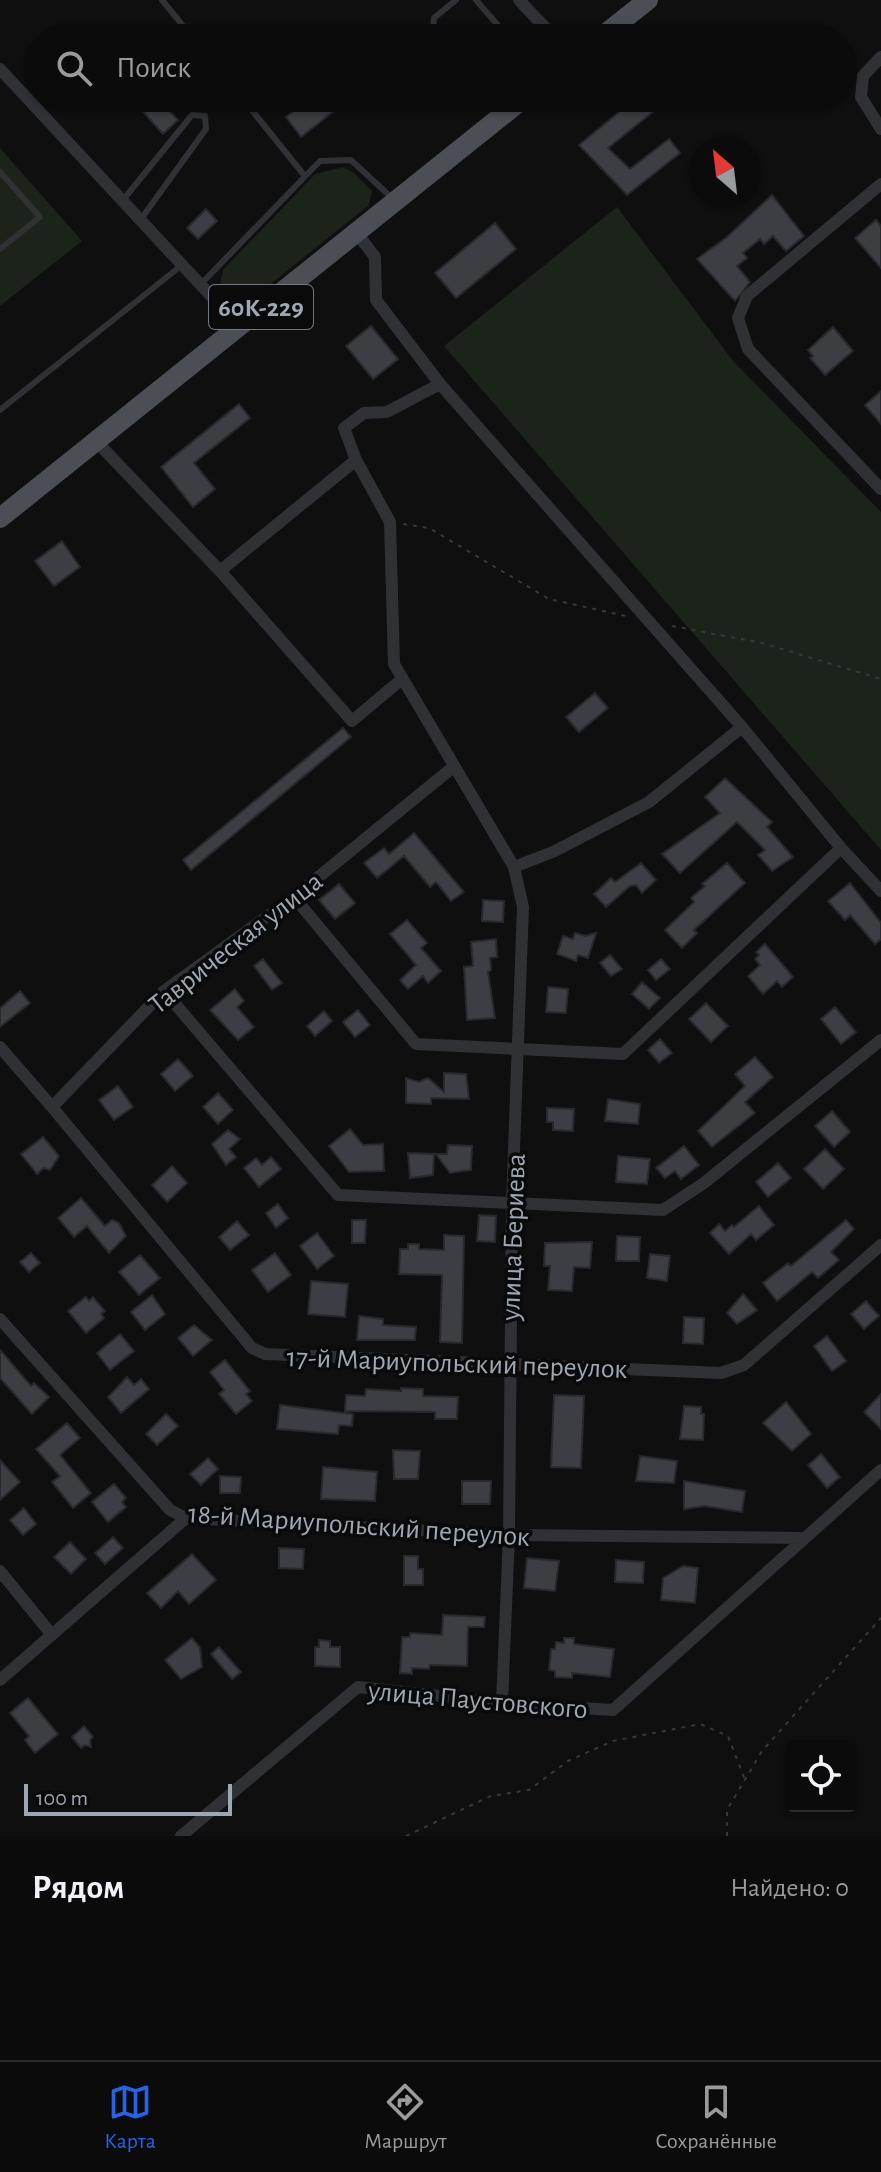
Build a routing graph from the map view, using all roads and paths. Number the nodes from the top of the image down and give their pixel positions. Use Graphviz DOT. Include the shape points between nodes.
graph roads {
  1 [pos="162,0"];
  2 [pos="456,0"];
  3 [pos="476,0"];
  4 [pos="519,0"];
  5 [pos="648,0"];
  6 [pos="182,24"];
  7 [pos="434,24"];
  8 [pos="497,24"];
  9 [pos="542,24"];
  10 [pos="618,24"];
  11 [pos="881,57"];
  12 [pos="0,69"];
  13 [pos="24,95"];
  14 [pos="40,112"];
  15 [pos="253,112"];
  16 [pos="499,112"];
  17 [pos="507,112"];
  18 [pos="502,116"];
  19 [pos="881,129"];
  20 [pos="0,172"];
  21 [pos="304,175"];
  22 [pos="881,184"];
  23 [pos="123,200"];
  24 [pos="395,201"];
  25 [pos="141,219"];
  26 [pos="356,232"];
  27 [pos="0,249"];
  28 [pos="182,265"];
  29 [pos="200,285"];
  30 [pos="238,325"];
  31 [pos="440,384"];
  32 [pos="0,410"];
  33 [pos="96,441"];
  34 [pos="356,460"];
  35 [pos="881,489"];
  36 [pos="0,518"];
  37 [pos="220,571"];
  38 [pos="402,679"];
  39 [pos="742,727"];
  40 [pos="452,768"];
  41 [pos="841,848"];
  42 [pos="514,867"];
  43 [pos="881,891"];
  44 [pos="294,897"];
  45 [pos="164,991"];
  46 [pos="881,1040"];
  47 [pos="0,1047"];
  48 [pos="519,1049"];
  49 [pos="52,1107"];
  50 [pos="512,1203"];
  51 [pos="881,1245"];
  52 [pos="0,1319"];
  53 [pos="509,1364"];
  54 [pos="881,1470"];
  55 [pos="186,1518"];
  56 [pos="509,1535"];
  57 [pos="804,1538"];
  58 [pos="0,1571"];
  59 [pos="881,1618"];
  60 [pos="52,1635"];
  61 [pos="0,1680"];
  62 [pos="502,1703"];
  63 [pos="745,1780"];
  64 [pos="181,1836"];
  65 [pos="406,1836"];
  66 [pos="727,1836"];
  1 -- 6 [label="lane"];
  2 -- 7 [label="lane"];
  3 -- 8 [label="lane"];
  4 -- 9 [label="street"];
  5 -- 10 [label="main road"];
  11 -- 19 [label="street" via="863,76 861,97"];
  12 -- 13 [label="street"];
  14 -- 23 [label="street"];
  15 -- 21 [label="lane"];
  16 -- 18 [label="lane"];
  17 -- 18 [label="main road, 60К-229"];
  18 -- 24 [label="main road, 60К-229"];
  20 -- 27 [label="lane" via="40,217"];
  21 -- 24 [label="lane" via="320,161 351,160"];
  21 -- 29 [label="lane"];
  22 -- 35 [label="street" via="747,296 738,318 748,349"];
  23 -- 25 [label="street"];
  23 -- 25 [label="lane" via="192,115 205,116 206,129"];
  24 -- 26 [label="main road, 60К-229"];
  25 -- 28 [label="street"];
  26 -- 30 [label="main road, 60К-229"];
  26 -- 31 [label="street" via="375,257 376,300"];
  28 -- 29 [label="street"];
  28 -- 32 [label="lane"];
  29 -- 30 [label="street"];
  30 -- 33 [label="main road, 60К-229"];
  31 -- 34 [label="street, улица Бериева" via="387,412 364,413 344,428"];
  31 -- 39 [label="street"];
  33 -- 36 [label="main road, 60К-229"];
  33 -- 37 [label="street"];
  34 -- 37 [label="street"];
  34 -- 38 [label="street, улица Бериева" via="390,522 394,664"];
  37 -- 38 [label="street" via="352,721"];
  38 -- 40 [label="street, улица Бериева"];
  39 -- 41 [label="street"];
  39 -- 42 [label="street" via="649,802"];
  40 -- 42 [label="street, улица Бериева"];
  40 -- 44 [label="street, Таврическая улица"];
  41 -- 43 [label="street"];
  41 -- 48 [label="street" via="623,1054"];
  42 -- 48 [label="street, улица Бериева" via="523,907"];
  44 -- 45 [label="street, Таврическая улица"];
  44 -- 48 [label="street" via="416,1044"];
  45 -- 49 [label="street, Таврическая улица"];
  45 -- 50 [label="street" via="338,1195"];
  46 -- 50 [label="street" via="663,1210"];
  47 -- 49 [label="street"];
  48 -- 50 [label="street, улица Бериева"];
  49 -- 53 [label="street, 17-й Мариупольский переулок" via="252,1348 265,1354"];
  50 -- 53 [label="street, улица Бериева"];
  51 -- 53 [label="street, 17-й Мариупольский переулок" via="744,1365 721,1373"];
  52 -- 55 [label="street, 18-й Мариупольский переулок" via="170,1510"];
  53 -- 56 [label="street, улица Бериева"];
  54 -- 57 [label="street, улица Паустовского"];
  55 -- 56 [label="street, 18-й Мариупольский переулок"];
  55 -- 60 [label="street"];
  56 -- 57 [label="street, 18-й Мариупольский переулок"];
  56 -- 62 [label="street, улица Бериева"];
  57 -- 62 [label="street, улица Паустовского" via="613,1710"];
  58 -- 60 [label="street"];
  59 -- 63 [label="path" via="762,1751"];
  60 -- 61 [label="street"];
  62 -- 64 [label="street, улица Паустовского" via="358,1687"];
  63 -- 65 [label="path" via="728,1736 700,1724 613,1741 568,1761 529,1790 491,1796"];
  63 -- 66 [label="path" via="727,1810"];
}
